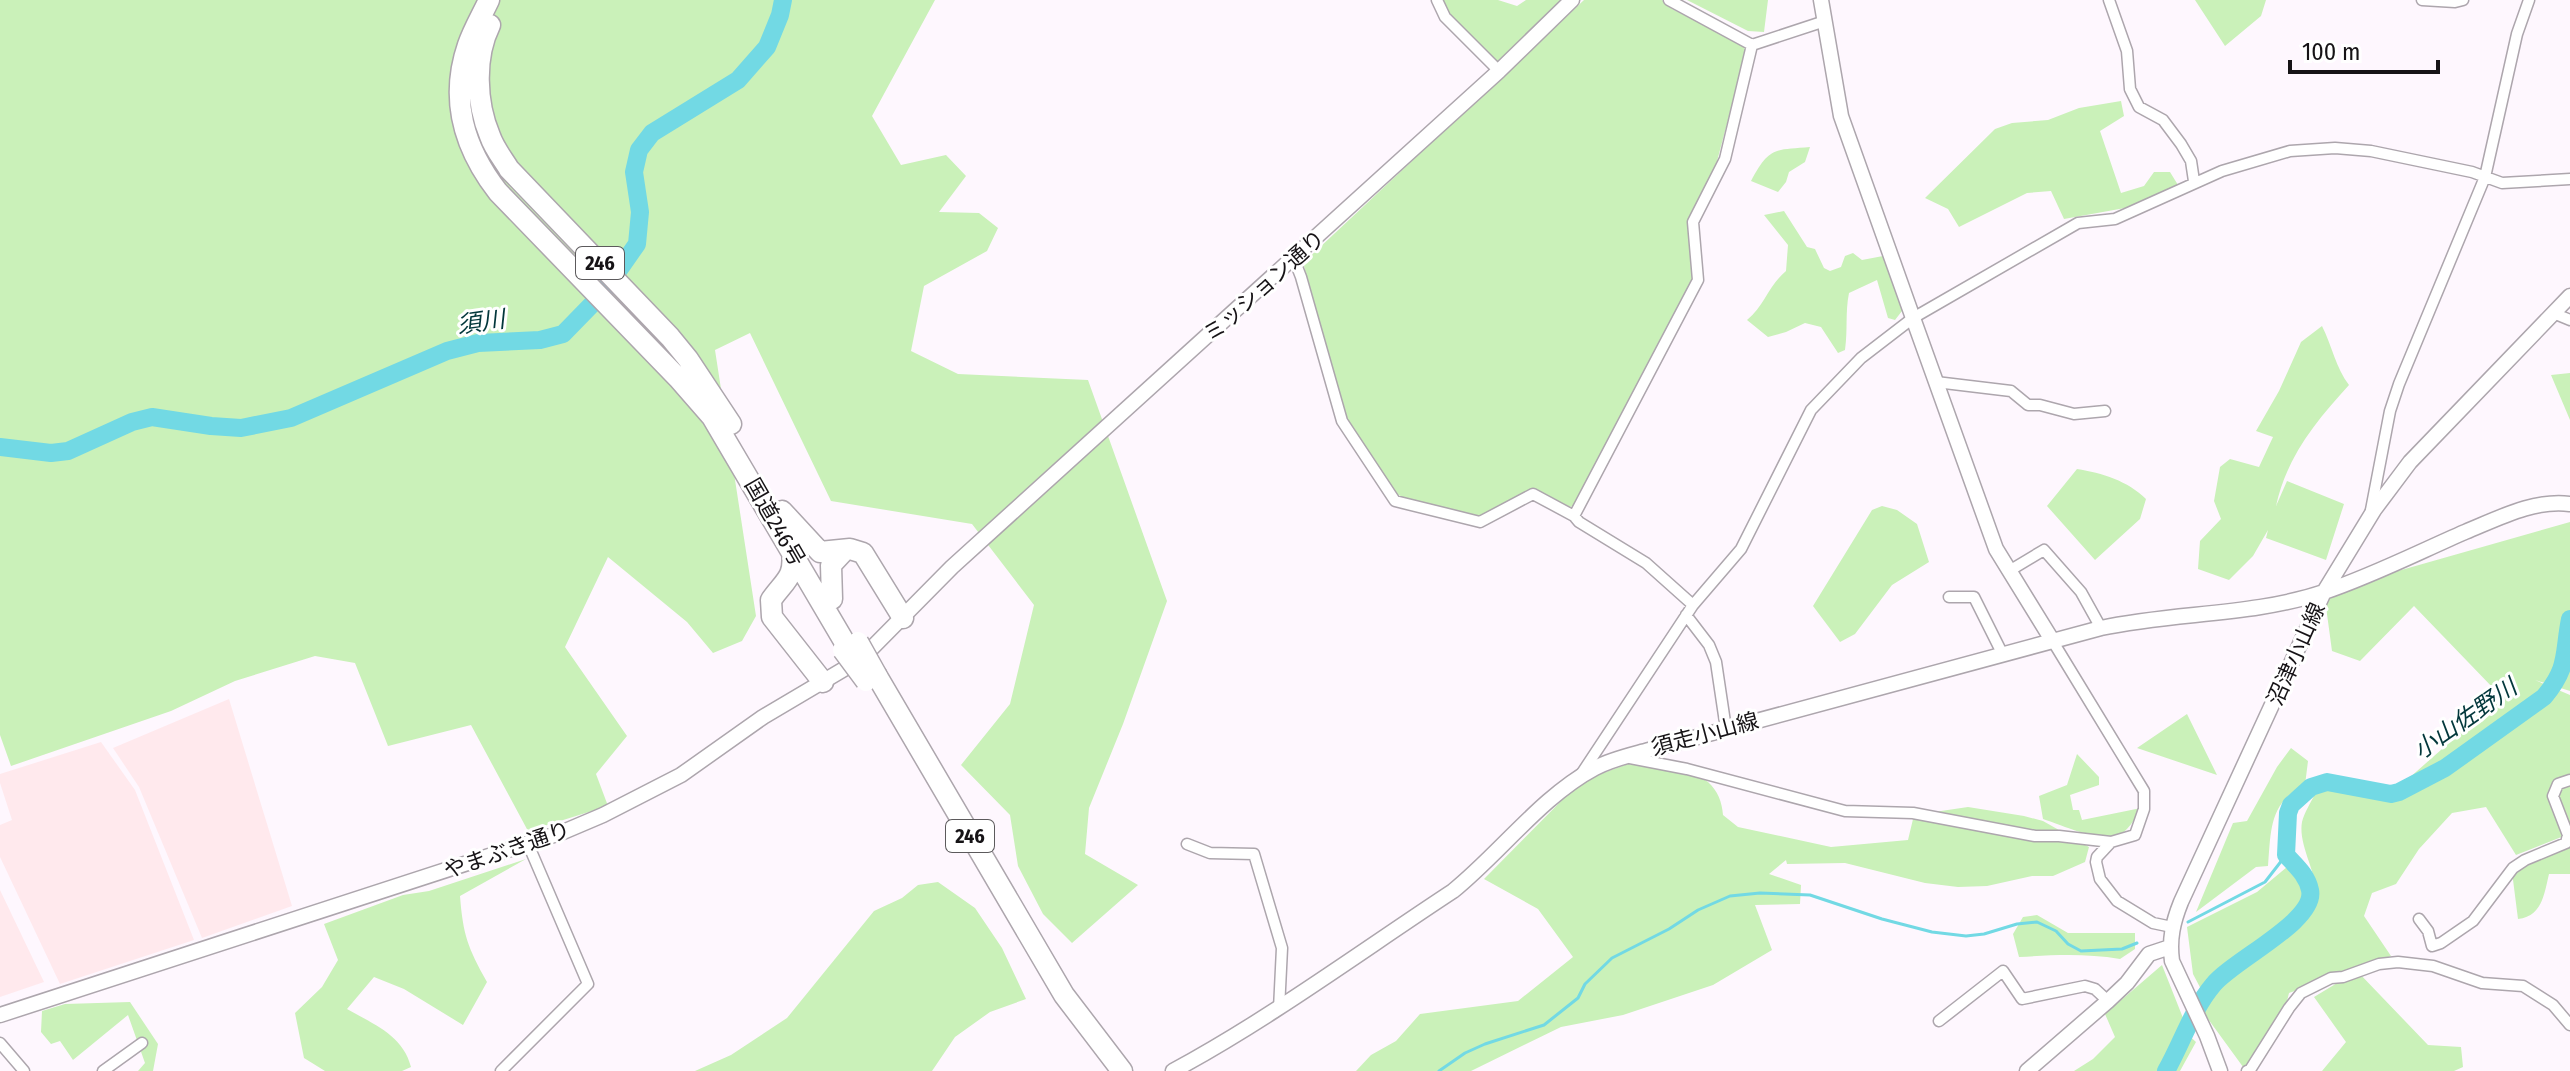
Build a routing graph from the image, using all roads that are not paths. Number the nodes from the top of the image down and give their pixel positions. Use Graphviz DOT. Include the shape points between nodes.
graph roads {
  1 [pos="489,0"];
  2 [pos="503,0"];
  3 [pos="1437,0"];
  4 [pos="1572,0"];
  5 [pos="1669,0"];
  6 [pos="1821,0"];
  7 [pos="2109,0"];
  8 [pos="2422,0"];
  9 [pos="2463,0"];
  10 [pos="2526,2"];
  11 [pos="1825,21"];
  12 [pos="1752,45"];
  13 [pos="1499,71"];
  14 [pos="2485,177"];
  15 [pos="2570,179"];
  16 [pos="2194,181"];
  17 [pos="1294,259"];
  18 [pos="2570,296"];
  19 [pos="2553,313"];
  20 [pos="1913,318"];
  21 [pos="2570,320"];
  22 [pos="1936,382"];
  23 [pos="2105,411"];
  24 [pos="2570,504"];
  25 [pos="782,511"];
  26 [pos="1574,516"];
  27 [pos="2370,516"];
  28 [pos="845,550"];
  29 [pos="792,552"];
  30 [pos="952,567"];
  31 [pos="2009,571"];
  32 [pos="777,590"];
  33 [pos="2324,592"];
  34 [pos="1949,597"];
  35 [pos="832,599"];
  36 [pos="1693,605"];
  37 [pos="1686,615"];
  38 [pos="903,618"];
  39 [pos="2101,628"];
  40 [pos="2052,640"];
  41 [pos="849,647"];
  42 [pos="2002,653"];
  43 [pos="871,679"];
  44 [pos="823,682"];
  45 [pos="1726,729"];
  46 [pos="1624,757"];
  47 [pos="1579,778"];
  48 [pos="2570,780"];
  49 [pos="2111,842"];
  50 [pos="528,844"];
  51 [pos="1187,844"];
  52 [pos="2419,919"];
  53 [pos="2172,927"];
  54 [pos="2432,946"];
  55 [pos="2170,947"];
  56 [pos="2423,966"];
  57 [pos="2108,1001"];
  58 [pos="1279,1009"];
  59 [pos="0,1015"];
  60 [pos="1939,1021"];
  61 [pos="2570,1025"];
  62 [pos="0,1043"];
  63 [pos="142,1043"];
  64 [pos="24,1071"];
  65 [pos="103,1071"];
  66 [pos="501,1071"];
  67 [pos="1105,1071"];
  68 [pos="1122,1071"];
  69 [pos="1173,1071"];
  70 [pos="2027,1071"];
  71 [pos="2220,1071"];
  72 [pos="2247,1071"];
  1 -- 29 [label="highway, 国道246号 / 246" via="468,43 460,89 468,143 479,167 722,431"];
  2 -- 25 [label="highway, 国道246号 / 246" via="483,39 479,71 490,137 509,169 688,359"];
  3 -- 13 [label="street" via="1445,17"];
  4 -- 13 [label="street, ミッション通り"];
  5 -- 12 [label="street"];
  6 -- 11 [label="street"];
  7 -- 16 [label="street" via="2127,51 2130,89 2139,107 2163,120 2181,144"];
  8 -- 9 [label="street"];
  10 -- 14 [label="street"];
  11 -- 12 [label="street"];
  11 -- 20 [label="street" via="1841,116"];
  12 -- 26 [label="street" via="1725,159 1693,222 1698,280"];
  13 -- 17 [label="street, ミッション通り"];
  14 -- 15 [label="street" via="2502,183"];
  14 -- 16 [label="street" via="2335,148 2290,151"];
  14 -- 27 [label="street" via="2399,384"];
  16 -- 20 [label="street" via="2115,219 2078,223"];
  17 -- 26 [label="street" via="1342,421 1395,501 1480,522 1533,494"];
  17 -- 30 [label="street, ミッション通り"];
  18 -- 19 [label="street, 沼津小山線"];
  19 -- 21 [label="street"];
  19 -- 27 [label="street, 沼津小山線" via="2410,462"];
  20 -- 22 [label="street"];
  20 -- 36 [label="street" via="1861,358 1811,410 1741,549"];
  22 -- 23 [label="street" via="2011,391 2028,405 2074,414"];
  22 -- 31 [label="street" via="1996,549"];
  24 -- 33 [label="street, 須走小山線" via="2541,504 2496,519"];
  25 -- 28 [label="highway" via="815,549"];
  25 -- 35 [label="highway, 国道246号 / 246"];
  26 -- 36 [label="street" via="1646,563"];
  27 -- 33 [label="street, 沼津小山線"];
  28 -- 35 [label="highway" via="831,565"];
  28 -- 38 [label="highway" via="863,553"];
  29 -- 32 [label="highway" via="794,567"];
  29 -- 41 [label="highway, 国道246号 / 246"];
  30 -- 38 [label="street, やまぶき通り"];
  31 -- 39 [label="street" via="2044,550 2081,592"];
  31 -- 40 [label="street"];
  32 -- 41 [label="highway" via="794,585 807,593"];
  32 -- 44 [label="highway" via="771,600 772,617"];
  33 -- 39 [label="street, 須走小山線" via="2272,605"];
  33 -- 53 [label="street, 沼津小山線"];
  34 -- 42 [label="street" via="1974,597"];
  35 -- 41 [label="highway, 国道246号 / 246"];
  36 -- 37 [label="street"];
  37 -- 45 [label="street" via="1716,662"];
  37 -- 47 [label="street"];
  38 -- 44 [label="street, やまぶき通り" via="861,659"];
  39 -- 40 [label="street, 須走小山線"];
  40 -- 42 [label="street, 須走小山線"];
  40 -- 49 [label="street" via="2144,791 2135,835"];
  41 -- 43 [label="highway, bridge"];
  42 -- 45 [label="street, 須走小山線"];
  43 -- 67 [label="highway, 246" via="1034,971"];
  43 -- 68 [label="highway, 246" via="1064,995"];
  44 -- 50 [label="street, やまぶき通り" via="681,775 603,815"];
  45 -- 46 [label="street, 須走小山線"];
  46 -- 47 [label="street, 須走小山線"];
  46 -- 49 [label="street" via="1845,811 1913,813 2035,836"];
  47 -- 58 [label="street, 須走小山線" via="1453,891"];
  48 -- 54 [label="street" via="2558,784 2553,796 2568,835 2566,843 2513,868 2473,921"];
  49 -- 53 [label="street" via="2096,862 2105,888 2153,923"];
  50 -- 59 [label="street, やまぶき通り"];
  50 -- 66 [label="street" via="588,984"];
  51 -- 58 [label="street" via="1210,853 1254,854 1282,948"];
  52 -- 54 [label="street"];
  53 -- 55 [label="street, 沼津小山線"];
  54 -- 56 [label="street"];
  55 -- 57 [label="street" via="2149,954"];
  55 -- 71 [label="street, 沼津小山線"];
  56 -- 61 [label="street" via="2482,983 2523,986 2553,1005"];
  56 -- 72 [label="street" via="2379,964 2301,993"];
  57 -- 60 [label="street" via="2085,986 2022,999 2003,971"];
  57 -- 70 [label="street"];
  58 -- 69 [label="street, 須走小山線"];
  62 -- 64 [label="street"];
  63 -- 65 [label="street"];
}
